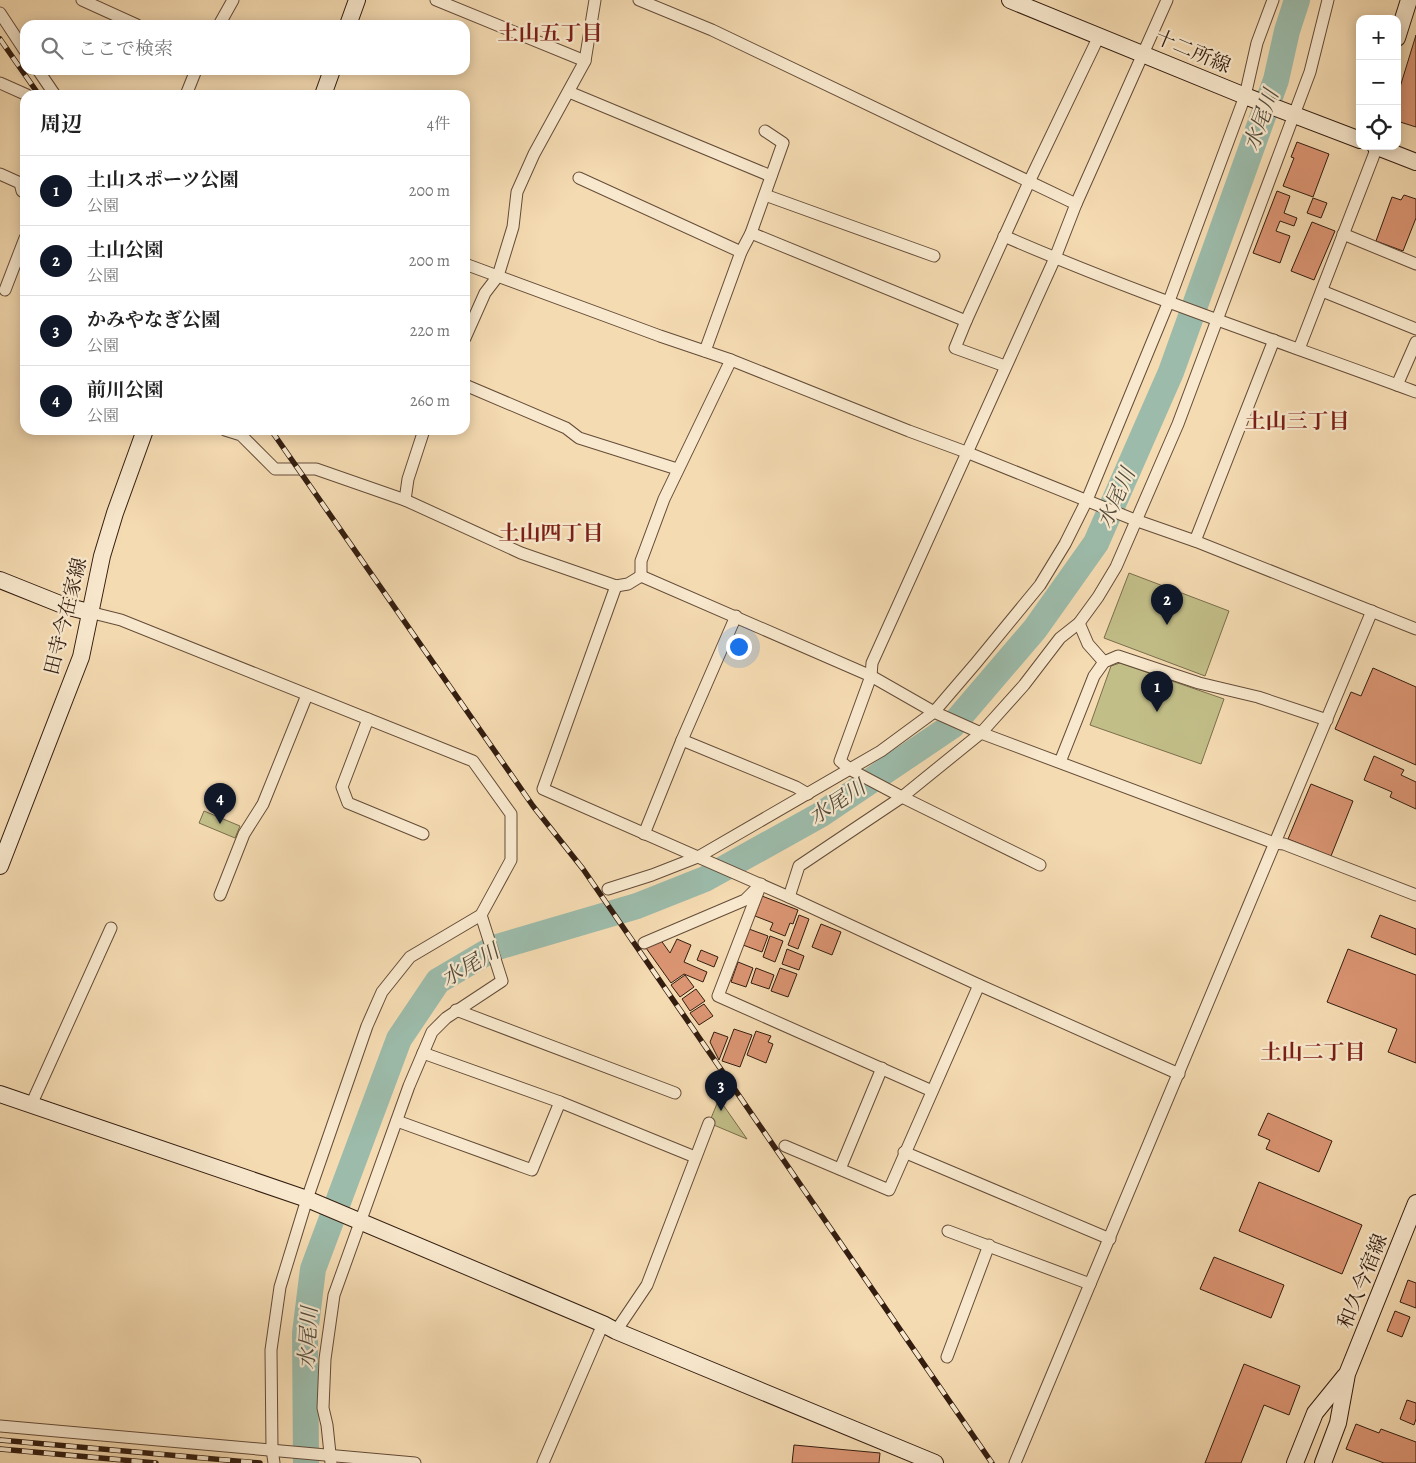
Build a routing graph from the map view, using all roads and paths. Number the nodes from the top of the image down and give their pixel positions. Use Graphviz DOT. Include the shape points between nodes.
graph roads {
  1 [pos="82,0"];
  2 [pos="233,0"];
  3 [pos="356,0"];
  4 [pos="436,0"];
  5 [pos="595,0"];
  6 [pos="639,0"];
  7 [pos="1010,0"];
  8 [pos="1167,0"];
  9 [pos="1273,0"];
  10 [pos="1328,0"];
  11 [pos="1408,0"];
  12 [pos="0,13"];
  13 [pos="127,20"];
  14 [pos="222,20"];
  15 [pos="350,20"];
  16 [pos="1401,24"];
  17 [pos="1099,36"];
  18 [pos="20,43"];
  19 [pos="1142,53"];
  20 [pos="585,61"];
  21 [pos="41,75"];
  22 [pos="194,75"];
  23 [pos="330,75"];
  24 [pos="0,83"];
  25 [pos="52,90"];
  26 [pos="188,90"];
  27 [pos="325,90"];
  28 [pos="20,92"];
  29 [pos="568,92"];
  30 [pos="1245,96"];
  31 [pos="1293,114"];
  32 [pos="765,131"];
  33 [pos="1356,138"];
  34 [pos="1374,150"];
  35 [pos="1386,150"];
  36 [pos="1416,162"];
  37 [pos="0,174"];
  38 [pos="771,176"];
  39 [pos="580,178"];
  40 [pos="1029,182"];
  41 [pos="20,183"];
  42 [pos="765,194"];
  43 [pos="1076,204"];
  44 [pos="751,233"];
  45 [pos="1343,234"];
  46 [pos="1004,236"];
  47 [pos="20,251"];
  48 [pos="741,252"];
  49 [pos="934,256"];
  50 [pos="1055,258"];
  51 [pos="1416,264"];
  52 [pos="470,266"];
  53 [pos="498,276"];
  54 [pos="5,290"];
  55 [pos="1322,291"];
  56 [pos="1168,301"];
  57 [pos="966,321"];
  58 [pos="1216,321"];
  59 [pos="470,327"];
  60 [pos="1416,329"];
  61 [pos="1274,340"];
  62 [pos="1416,342"];
  63 [pos="1299,349"];
  64 [pos="705,351"];
  65 [pos="731,360"];
  66 [pos="1005,366"];
  67 [pos="1397,385"];
  68 [pos="470,387"];
  69 [pos="1416,392"];
  70 [pos="143,435"];
  71 [pos="238,435"];
  72 [pos="422,435"];
  73 [pos="966,452"];
  74 [pos="677,470"];
  75 [pos="405,500"];
  76 [pos="1086,500"];
  77 [pos="1136,520"];
  78 [pos="1195,541"];
  79 [pos="641,576"];
  80 [pos="0,580"];
  81 [pos="616,586"];
  82 [pos="1372,611"];
  83 [pos="89,612"];
  84 [pos="736,616"];
  85 [pos="1079,623"];
  86 [pos="1416,629"];
  87 [pos="1104,662"];
  88 [pos="871,676"];
  89 [pos="307,695"];
  90 [pos="934,712"];
  91 [pos="368,719"];
  92 [pos="1326,720"];
  93 [pos="981,733"];
  94 [pos="682,740"];
  95 [pos="1060,762"];
  96 [pos="851,770"];
  97 [pos="808,794"];
  98 [pos="902,797"];
  99 [pos="423,834"];
  100 [pos="644,834"];
  101 [pos="4,841"];
  102 [pos="1274,843"];
  103 [pos="698,857"];
  104 [pos="1040,865"];
  105 [pos="0,866"];
  106 [pos="761,884"];
  107 [pos="608,889"];
  108 [pos="220,895"];
  109 [pos="1416,895"];
  110 [pos="789,896"];
  111 [pos="481,915"];
  112 [pos="111,928"];
  113 [pos="644,943"];
  114 [pos="979,985"];
  115 [pos="456,1010"];
  116 [pos="423,1053"];
  117 [pos="882,1068"];
  118 [pos="1179,1074"];
  119 [pos="932,1090"];
  120 [pos="675,1093"];
  121 [pos="0,1094"];
  122 [pos="560,1102"];
  123 [pos="31,1105"];
  124 [pos="397,1121"];
  125 [pos="709,1123"];
  126 [pos="785,1146"];
  127 [pos="904,1152"];
  128 [pos="695,1156"];
  129 [pos="840,1169"];
  130 [pos="307,1199"];
  131 [pos="1416,1203"];
  132 [pos="361,1223"];
  133 [pos="948,1231"];
  134 [pos="1110,1239"];
  135 [pos="989,1245"];
  136 [pos="1090,1284"];
  137 [pos="610,1328"];
  138 [pos="947,1357"];
  139 [pos="1347,1374"];
  140 [pos="0,1426"];
  141 [pos="272,1450"];
  142 [pos="331,1459"];
  143 [pos="274,1463"];
  144 [pos="415,1463"];
  145 [pos="543,1463"];
  146 [pos="935,1463"];
  147 [pos="1015,1463"];
  148 [pos="1295,1463"];
  149 [pos="1323,1463"];
  1 -- 13 [label="street"];
  2 -- 14 [label="street"];
  3 -- 15 [label="street"];
  4 -- 20 [label="street"];
  5 -- 20 [label="street"];
  6 -- 40 [label="street" via="721,34"];
  7 -- 17 [label="street, 十二所線"];
  8 -- 19 [label="street"];
  9 -- 30 [label="street" via="1257,43"];
  10 -- 31 [label="street" via="1310,72"];
  11 -- 16 [label="street"];
  12 -- 18 [label="street"];
  17 -- 19 [label="street, 十二所線"];
  17 -- 40 [label="street"];
  19 -- 30 [label="street, 十二所線"];
  19 -- 43 [label="street"];
  20 -- 29 [label="street"];
  21 -- 25 [label="street"];
  22 -- 26 [label="street"];
  23 -- 27 [label="street"];
  24 -- 28 [label="street"];
  29 -- 38 [label="street"];
  29 -- 53 [label="street" via="517,192 512,227"];
  30 -- 31 [label="street, 十二所線"];
  30 -- 56 [label="street"];
  31 -- 33 [label="street, 十二所線"];
  31 -- 58 [label="street"];
  32 -- 38 [label="street" via="783,143"];
  34 -- 45 [label="street"];
  35 -- 36 [label="street"];
  37 -- 41 [label="street"];
  38 -- 42 [label="street"];
  39 -- 48 [label="street"];
  40 -- 43 [label="street"];
  40 -- 46 [label="street"];
  42 -- 44 [label="street"];
  42 -- 49 [label="street"];
  43 -- 50 [label="street"];
  44 -- 48 [label="street"];
  44 -- 57 [label="street"];
  45 -- 51 [label="street"];
  45 -- 55 [label="street"];
  46 -- 50 [label="street"];
  46 -- 57 [label="street"];
  47 -- 54 [label="street"];
  48 -- 64 [label="street"];
  50 -- 56 [label="street"];
  50 -- 66 [label="street"];
  52 -- 53 [label="street"];
  53 -- 59 [label="street" via="485,293"];
  53 -- 64 [label="street"];
  55 -- 60 [label="street"];
  55 -- 63 [label="street"];
  56 -- 58 [label="street"];
  56 -- 76 [label="street"];
  57 -- 66 [label="street" via="955,348"];
  58 -- 61 [label="street"];
  58 -- 77 [label="street" via="1178,424"];
  61 -- 63 [label="street"];
  61 -- 78 [label="street"];
  62 -- 67 [label="street"];
  63 -- 67 [label="street"];
  64 -- 65 [label="street"];
  65 -- 73 [label="street"];
  65 -- 74 [label="street"];
  66 -- 73 [label="street"];
  67 -- 69 [label="street"];
  68 -- 74 [label="street" via="566,428 578,438"];
  70 -- 83 [label="street, 田寺今在家線" via="115,513"];
  71 -- 75 [label="street" via="275,470 316,469"];
  72 -- 75 [label="street" via="408,479"];
  73 -- 76 [label="street"];
  73 -- 88 [label="street" via="872,663"];
  74 -- 79 [label="street" via="641,561"];
  75 -- 81 [label="street" via="521,553"];
  76 -- 77 [label="street"];
  76 -- 90 [label="street" via="1040,585"];
  77 -- 78 [label="street"];
  77 -- 85 [label="street" via="1116,567"];
  78 -- 82 [label="street"];
  79 -- 81 [label="street" via="628,584"];
  79 -- 84 [label="street"];
  80 -- 83 [label="street"];
  81 -- 100 [label="street" via="544,789"];
  82 -- 86 [label="street"];
  82 -- 92 [label="street"];
  83 -- 89 [label="street" via="121,620"];
  83 -- 101 [label="street, 田寺今在家線" via="81,657"];
  84 -- 88 [label="street"];
  84 -- 94 [label="street"];
  85 -- 87 [label="street" via="1088,644"];
  85 -- 93 [label="street" via="1060,638"];
  87 -- 92 [label="street" via="1118,656"];
  87 -- 95 [label="street" via="1094,676"];
  88 -- 90 [label="street"];
  88 -- 96 [label="street" via="840,761"];
  89 -- 91 [label="street"];
  89 -- 108 [label="street" via="263,804 244,834"];
  90 -- 93 [label="street"];
  90 -- 96 [label="street"];
  91 -- 99 [label="street" via="342,787 348,803"];
  91 -- 111 [label="street" via="473,762 511,814 511,860"];
  92 -- 102 [label="street"];
  93 -- 95 [label="street"];
  93 -- 98 [label="street"];
  94 -- 97 [label="street"];
  94 -- 100 [label="street"];
  95 -- 102 [label="street"];
  96 -- 97 [label="street"];
  96 -- 98 [label="street"];
  97 -- 103 [label="street"];
  98 -- 104 [label="street"];
  98 -- 110 [label="street" via="799,866"];
  100 -- 103 [label="street"];
  101 -- 105 [label="street, 田寺今在家線"];
  102 -- 109 [label="street"];
  102 -- 118 [label="street"];
  103 -- 106 [label="street"];
  103 -- 107 [label="street"];
  106 -- 110 [label="street"];
  106 -- 113 [label="street" via="745,900"];
  106 -- 117 [label="street" via="718,996"];
  110 -- 114 [label="street"];
  111 -- 115 [label="street" via="502,981"];
  111 -- 130 [label="street" via="410,957 382,992 367,1026"];
  112 -- 123 [label="street"];
  114 -- 118 [label="street"];
  114 -- 119 [label="street"];
  115 -- 116 [label="street" via="432,1032"];
  115 -- 120 [label="street"];
  116 -- 122 [label="street"];
  116 -- 124 [label="street"];
  117 -- 119 [label="street"];
  117 -- 129 [label="street"];
  118 -- 134 [label="street"];
  119 -- 127 [label="street"];
  121 -- 123 [label="street"];
  122 -- 124 [label="street" via="532,1170"];
  122 -- 128 [label="street"];
  123 -- 130 [label="street"];
  124 -- 132 [label="street"];
  125 -- 128 [label="street"];
  126 -- 129 [label="street"];
  127 -- 129 [label="street" via="889,1190"];
  127 -- 134 [label="street"];
  128 -- 137 [label="street" via="647,1285"];
  130 -- 132 [label="street"];
  130 -- 141 [label="street" via="280,1287 271,1350"];
  131 -- 139 [label="street, 和久今宿線"];
  132 -- 137 [label="street"];
  132 -- 142 [label="street" via="334,1295 325,1359 323,1408"];
  133 -- 135 [label="street"];
  134 -- 136 [label="street"];
  135 -- 136 [label="street"];
  135 -- 138 [label="street"];
  136 -- 147 [label="street"];
  137 -- 145 [label="street"];
  137 -- 146 [label="street"];
  139 -- 148 [label="street, 和久今宿線" via="1315,1413"];
  139 -- 149 [label="street, 和久今宿線" via="1338,1423"];
  140 -- 141 [label="street"];
  141 -- 142 [label="street"];
  141 -- 143 [label="street"];
  142 -- 144 [label="street"];
}
